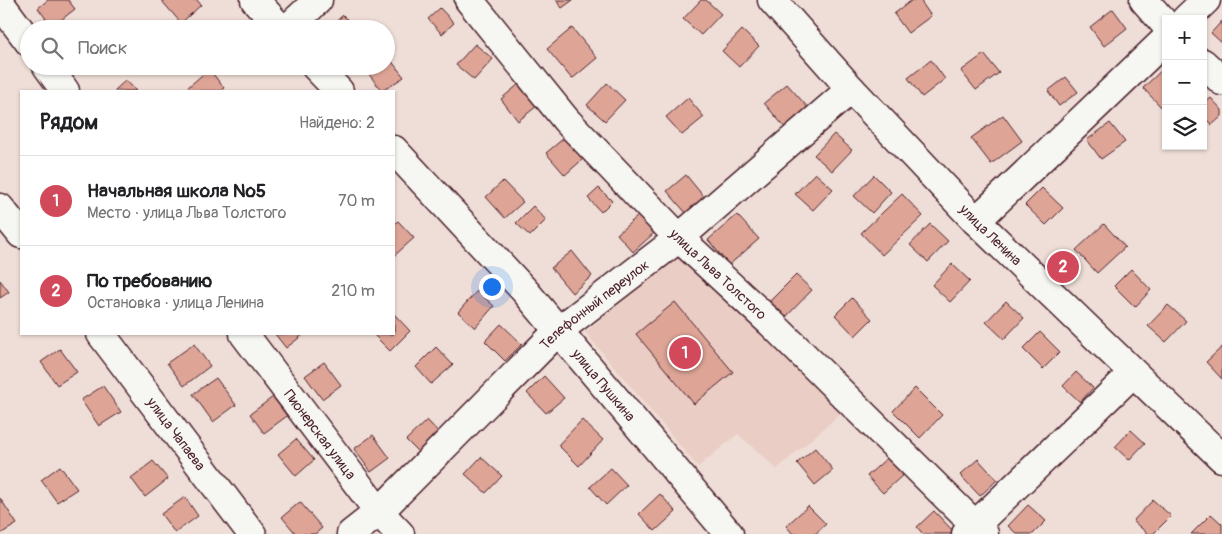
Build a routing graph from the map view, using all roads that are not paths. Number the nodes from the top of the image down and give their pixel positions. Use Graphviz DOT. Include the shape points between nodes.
graph roads {
  1 [pos="255,0"];
  2 [pos="318,0"];
  3 [pos="469,0"];
  4 [pos="772,0"];
  5 [pos="1144,0"];
  6 [pos="1206,0"];
  7 [pos="0,3"];
  8 [pos="1190,15"];
  9 [pos="273,20"];
  10 [pos="297,20"];
  11 [pos="1162,20"];
  12 [pos="20,30"];
  13 [pos="1162,43"];
  14 [pos="1207,67"];
  15 [pos="53,75"];
  16 [pos="324,75"];
  17 [pos="1222,81"];
  18 [pos="64,90"];
  19 [pos="338,90"];
  20 [pos="851,90"];
  21 [pos="395,151"];
  22 [pos="0,208"];
  23 [pos="976,221"];
  24 [pos="20,233"];
  25 [pos="679,238"];
  26 [pos="558,331"];
  27 [pos="102,335"];
  28 [pos="245,335"];
  29 [pos="1133,373"];
  30 [pos="1222,458"];
  31 [pos="379,512"];
  32 [pos="975,531"];
  33 [pos="252,534"];
  34 [pos="351,534"];
  35 [pos="400,534"];
  36 [pos="729,534"];
  1 -- 9 [label="street"];
  2 -- 10 [label="street"];
  3 -- 25 [label="street, улица Льва Толстого" via="566,120"];
  4 -- 20 [label="street, улица Ленина"];
  5 -- 11 [label="street"];
  6 -- 8 [label="street"];
  7 -- 12 [label="street"];
  13 -- 23 [label="street"];
  14 -- 17 [label="street"];
  15 -- 18 [label="street"];
  16 -- 19 [label="street"];
  20 -- 23 [label="street, улица Ленина"];
  20 -- 25 [label="street, Телефонный переулок"];
  21 -- 26 [label="street, улица Пушкина"];
  22 -- 24 [label="street"];
  23 -- 29 [label="street, улица Ленина"];
  25 -- 26 [label="street, Телефонный переулок"];
  25 -- 32 [label="street, улица Льва Толстого" via="771,323"];
  26 -- 31 [label="street, Телефонный переулок"];
  26 -- 36 [label="street, улица Пушкина"];
  27 -- 33 [label="street, улица Чапаева"];
  28 -- 31 [label="street, Пионерская улица"];
  29 -- 30 [label="street, улица Ленина"];
  29 -- 32 [label="street"];
  31 -- 34 [label="street, Телефонный переулок"];
  31 -- 35 [label="street, Пионерская улица"];
}
